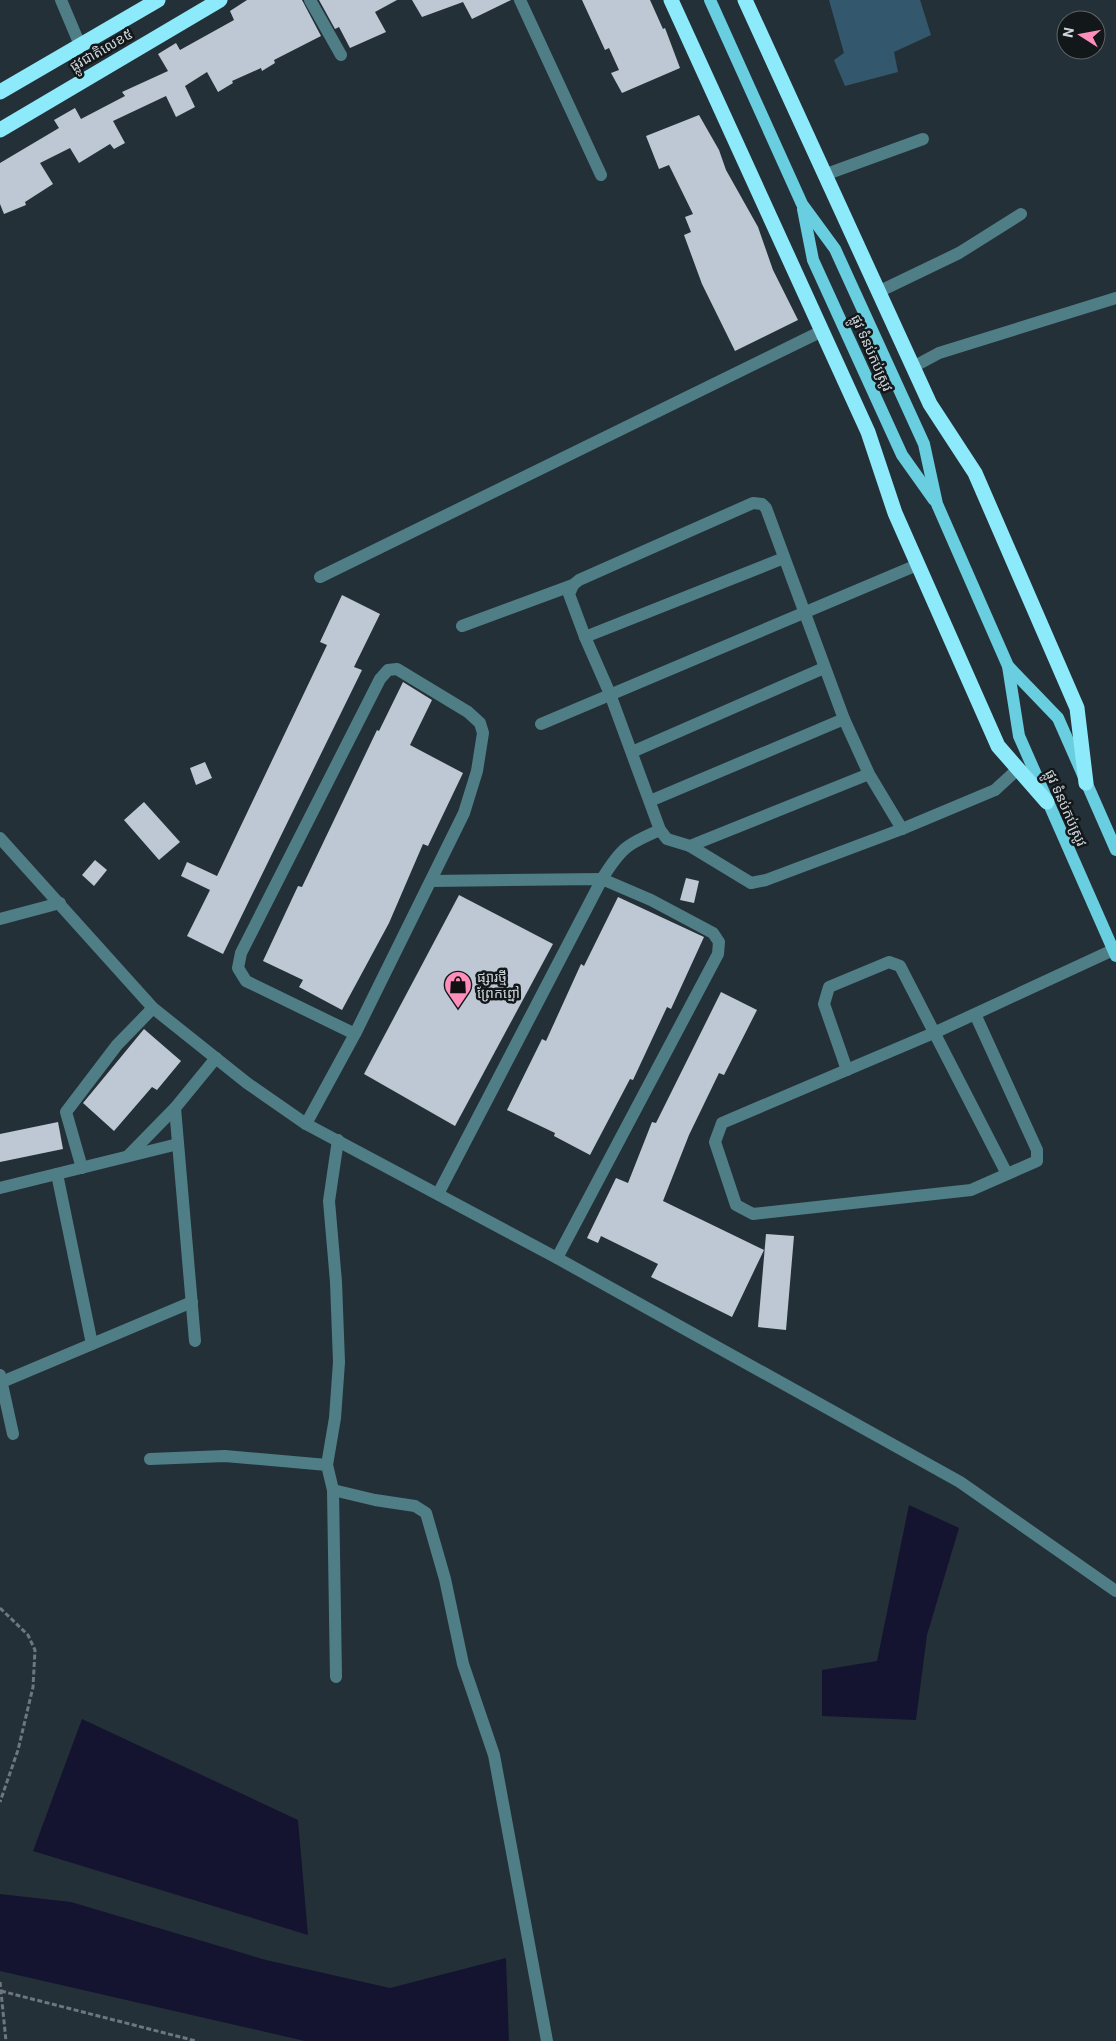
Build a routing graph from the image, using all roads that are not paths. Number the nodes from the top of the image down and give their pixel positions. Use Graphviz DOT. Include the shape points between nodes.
graph roads {
  1 [pos="61,0"];
  2 [pos="158,0"];
  3 [pos="220,0"];
  4 [pos="310,0"];
  5 [pos="520,0"];
  6 [pos="671,0"];
  7 [pos="710,0"];
  8 [pos="745,0"];
  9 [pos="80,45"];
  10 [pos="341,54"];
  11 [pos="0,92"];
  12 [pos="0,130"];
  13 [pos="922,139"];
  14 [pos="601,175"];
  15 [pos="824,175"];
  16 [pos="802,204"];
  17 [pos="1021,214"];
  18 [pos="878,292"];
  19 [pos="1116,298"];
  20 [pos="822,331"];
  21 [pos="912,367"];
  22 [pos="937,504"];
  23 [pos="784,558"];
  24 [pos="917,565"];
  25 [pos="320,577"];
  26 [pos="573,585"];
  27 [pos="805,611"];
  28 [pos="462,626"];
  29 [pos="585,637"];
  30 [pos="1008,666"];
  31 [pos="824,668"];
  32 [pos="610,694"];
  33 [pos="844,719"];
  34 [pos="541,724"];
  35 [pos="632,752"];
  36 [pos="1018,769"];
  37 [pos="869,774"];
  38 [pos="1086,783"];
  39 [pos="650,801"];
  40 [pos="1047,802"];
  41 [pos="902,829"];
  42 [pos="660,830"];
  43 [pos="0,838"];
  44 [pos="690,846"];
  45 [pos="1116,850"];
  46 [pos="602,879"];
  47 [pos="431,881"];
  48 [pos="60,903"];
  49 [pos="0,919"];
  50 [pos="1115,953"];
  51 [pos="153,1008"];
  52 [pos="975,1014"];
  53 [pos="936,1032"];
  54 [pos="355,1034"];
  55 [pos="216,1058"];
  56 [pos="847,1070"];
  57 [pos="175,1108"];
  58 [pos="306,1124"];
  59 [pos="338,1140"];
  60 [pos="178,1144"];
  61 [pos="128,1156"];
  62 [pos="82,1168"];
  63 [pos="56,1174"];
  64 [pos="1007,1174"];
  65 [pos="0,1188"];
  66 [pos="438,1194"];
  67 [pos="557,1258"];
  68 [pos="192,1302"];
  69 [pos="195,1341"];
  70 [pos="92,1344"];
  71 [pos="1,1378"];
  72 [pos="13,1434"];
  73 [pos="150,1459"];
  74 [pos="327,1465"];
  75 [pos="333,1490"];
  76 [pos="1116,1591"];
  77 [pos="336,1677"];
  78 [pos="547,2041"];
  1 -- 9 [label="street"];
  2 -- 9 [label="highway, ផ្លូវជាតិលេខ៥"];
  3 -- 12 [label="highway, ផ្លូវជាតិលេខ៥"];
  4 -- 10 [label="street"];
  5 -- 14 [label="street"];
  6 -- 20 [label="highway"];
  7 -- 16 [label="main road, ផ្លូវ ទំនប់កប់ស្រូវ"];
  8 -- 15 [label="highway"];
  9 -- 11 [label="highway, ផ្លូវជាតិលេខ៥"];
  13 -- 15 [label="street"];
  15 -- 18 [label="highway"];
  16 -- 22 [label="main road, ផ្លូវ ទំនប់កប់ស្រូវ" via="835,249 924,444"];
  16 -- 22 [label="main road, ផ្លូវ ទំនប់កប់ស្រូវ" via="813,260 902,456"];
  17 -- 18 [label="street" via="959,254"];
  18 -- 21 [label="highway"];
  19 -- 21 [label="street" via="939,353"];
  20 -- 24 [label="highway" via="868,432 895,513"];
  20 -- 25 [label="street"];
  21 -- 38 [label="highway" via="930,404 975,474 1077,708"];
  22 -- 30 [label="main road, ផ្លូវ ទំនប់កប់ស្រូវ"];
  23 -- 26 [label="street" via="766,508 753,503"];
  23 -- 27 [label="street"];
  23 -- 29 [label="street"];
  24 -- 27 [label="street"];
  24 -- 36 [label="highway" via="998,746"];
  26 -- 28 [label="street"];
  26 -- 29 [label="street" via="570,594"];
  27 -- 31 [label="street"];
  27 -- 32 [label="street"];
  29 -- 32 [label="street"];
  30 -- 38 [label="main road, ផ្លូវ ទំនប់កប់ស្រូវ" via="1058,718"];
  30 -- 40 [label="main road, ផ្លូវ ទំនប់កប់ស្រូវ" via="1019,736"];
  31 -- 33 [label="street"];
  31 -- 35 [label="street"];
  32 -- 34 [label="street"];
  32 -- 35 [label="street"];
  33 -- 37 [label="street"];
  33 -- 39 [label="street"];
  35 -- 39 [label="street"];
  36 -- 40 [label="highway"];
  36 -- 41 [label="street" via="995,790"];
  37 -- 41 [label="street"];
  37 -- 44 [label="street"];
  38 -- 45 [label="main road, ផ្លូវ ទំនប់កប់ស្រូវ"];
  39 -- 42 [label="street"];
  40 -- 50 [label="main road, ផ្លូវ ទំនប់កប់ស្រូវ"];
  41 -- 44 [label="street" via="751,883"];
  42 -- 44 [label="street" via="667,839"];
  42 -- 46 [label="street" via="631,842 618,853"];
  43 -- 48 [label="street"];
  46 -- 47 [label="street"];
  46 -- 66 [label="street"];
  46 -- 67 [label="street" via="651,900 713,933 720,942 718,954"];
  47 -- 54 [label="street"];
  47 -- 54 [label="street" via="464,813 477,771 483,733 480,722 468,712 397,669 388,670 380,679 246,944 238,968 246,981"];
  48 -- 49 [label="street"];
  48 -- 51 [label="street"];
  50 -- 52 [label="street"];
  51 -- 55 [label="street"];
  51 -- 62 [label="street" via="116,1045 66,1112"];
  52 -- 53 [label="street"];
  52 -- 64 [label="street" via="1038,1156 1037,1161"];
  53 -- 56 [label="street"];
  53 -- 56 [label="street" via="900,966 889,962 829,987 824,1004"];
  53 -- 64 [label="street"];
  54 -- 58 [label="street"];
  55 -- 57 [label="street"];
  55 -- 58 [label="street"];
  56 -- 64 [label="street" via="722,1123 715,1142 736,1205 752,1214 971,1190"];
  57 -- 60 [label="street"];
  57 -- 61 [label="street"];
  58 -- 59 [label="street"];
  59 -- 66 [label="street"];
  59 -- 74 [label="street" via="329,1201 339,1362 335,1418"];
  60 -- 61 [label="street"];
  60 -- 68 [label="street"];
  61 -- 62 [label="street"];
  62 -- 63 [label="street"];
  63 -- 65 [label="street"];
  63 -- 70 [label="street"];
  66 -- 67 [label="street"];
  67 -- 76 [label="street" via="960,1482"];
  68 -- 69 [label="street"];
  68 -- 70 [label="street"];
  70 -- 71 [label="street"];
  71 -- 72 [label="street"];
  73 -- 74 [label="street" via="225,1456"];
  74 -- 75 [label="street"];
  75 -- 77 [label="street"];
  75 -- 78 [label="street" via="415,1506 426,1513 445,1579 463,1664 494,1755"];
}
